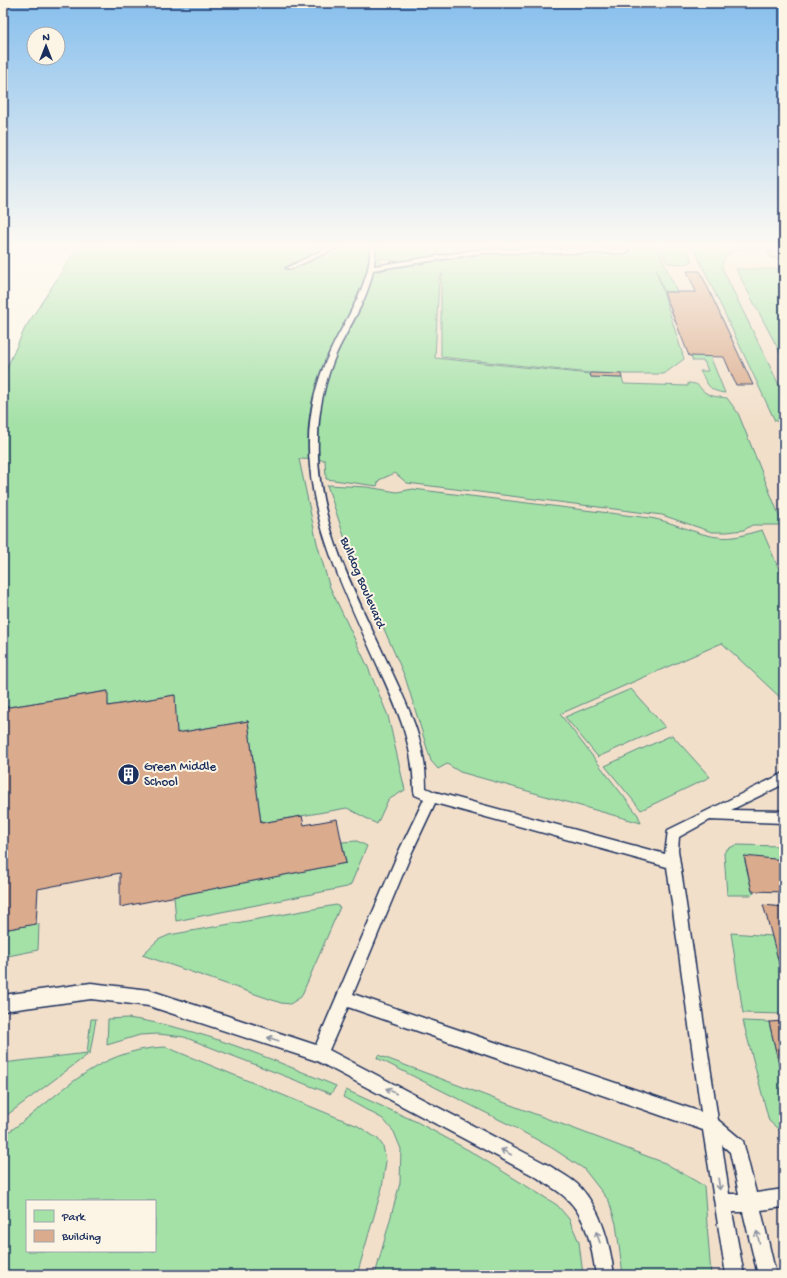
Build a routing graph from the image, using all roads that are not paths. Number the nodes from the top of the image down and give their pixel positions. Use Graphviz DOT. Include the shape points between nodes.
graph roads {
  1 [pos="359,305"];
  2 [pos="784,778"];
  3 [pos="426,794"];
  4 [pos="708,815"];
  5 [pos="784,817"];
  6 [pos="672,862"];
  7 [pos="344,998"];
  8 [pos="3,1003"];
  9 [pos="320,1054"];
  10 [pos="710,1124"];
  11 [pos="784,1198"];
  12 [pos="750,1202"];
  13 [pos="722,1203"];
  14 [pos="605,1275"];
  15 [pos="735,1275"];
  16 [pos="767,1275"];
  1 -- 3 [label="lane, Bulldog Boulevard" via="328,366 313,436 314,467 333,552 404,710 415,741"];
  2 -- 4 [label="lane"];
  3 -- 6 [label="lane"];
  3 -- 7 [label="lane" via="406,851"];
  4 -- 5 [label="lane"];
  4 -- 6 [label="lane" via="673,834"];
  6 -- 10 [label="lane"];
  7 -- 9 [label="lane"];
  7 -- 10 [label="lane"];
  9 -- 8 [label="lane, one-way" via="149,998 91,990"];
  14 -- 9 [label="lane, one-way" via="602,1248 590,1215 573,1193 544,1172"];
  10 -- 12 [label="lane" via="737,1146"];
  10 -- 13 [label="lane, one-way"];
  11 -- 12 [label="lane"];
  12 -- 13 [label="lane"];
  16 -- 12 [label="lane, one-way"];
  13 -- 15 [label="lane"];
}
